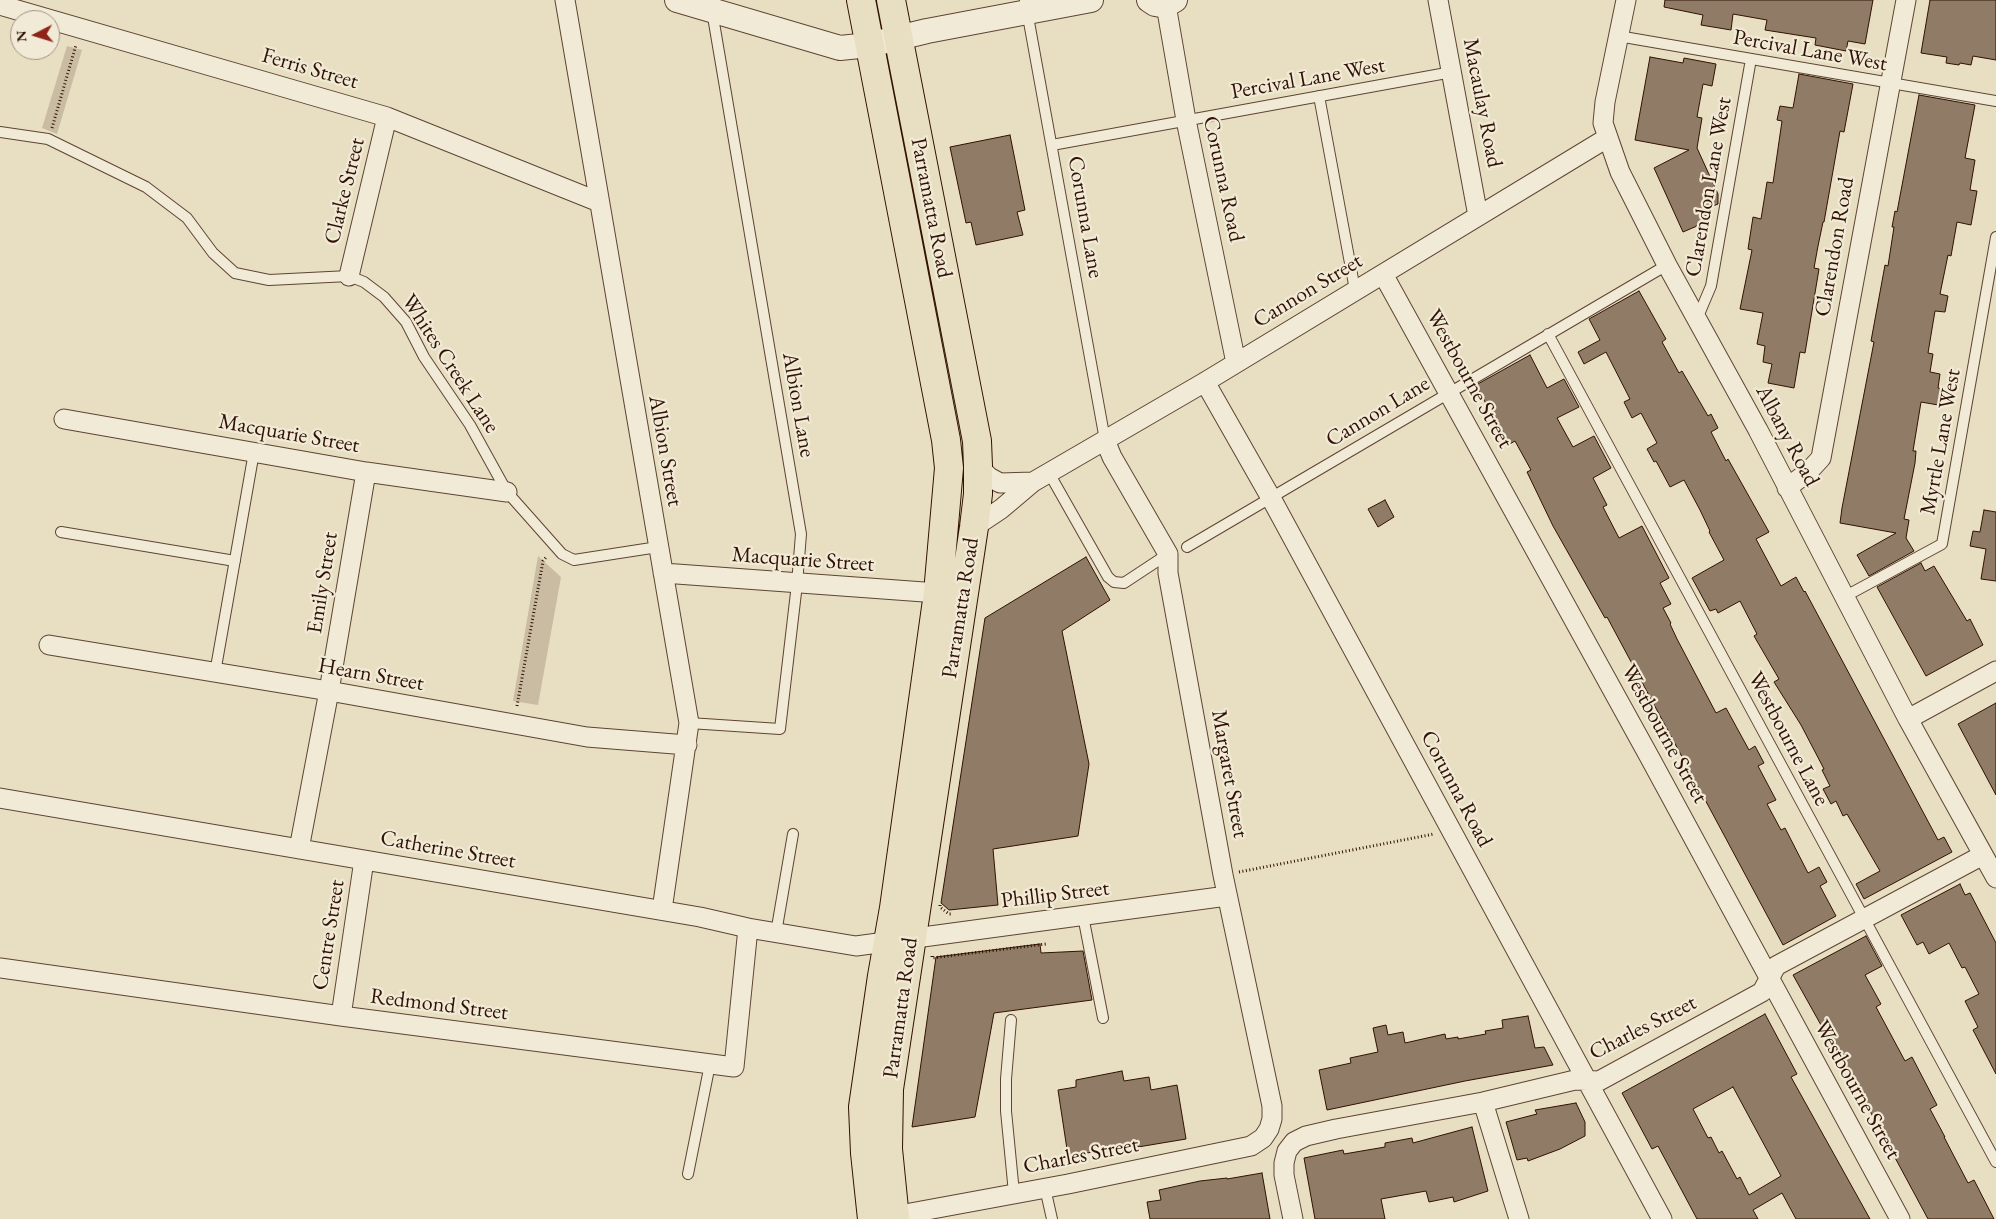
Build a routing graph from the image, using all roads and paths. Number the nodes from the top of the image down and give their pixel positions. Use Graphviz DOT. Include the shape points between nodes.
graph roads {
  1 [pos="564,0"];
  2 [pos="677,0"];
  3 [pos="861,0"];
  4 [pos="890,0"];
  5 [pos="1091,0"];
  6 [pos="1438,0"];
  7 [pos="1626,0"];
  8 [pos="1906,0"];
  9 [pos="1163,2"];
  10 [pos="0,5"];
  11 [pos="711,5"];
  12 [pos="1026,6"];
  13 [pos="81,27"];
  14 [pos="1618,36"];
  15 [pos="897,38"];
  16 [pos="870,45"];
  17 [pos="1751,59"];
  18 [pos="1452,72"];
  19 [pos="1889,84"];
  20 [pos="1320,96"];
  21 [pos="1996,101"];
  22 [pos="387,117"];
  23 [pos="1186,120"];
  24 [pos="0,132"];
  25 [pos="1607,138"];
  26 [pos="48,139"];
  27 [pos="1052,145"];
  28 [pos="599,202"];
  29 [pos="1478,216"];
  30 [pos="1996,237"];
  31 [pos="1667,265"];
  32 [pos="1383,274"];
  33 [pos="349,276"];
  34 [pos="1355,290"];
  35 [pos="1696,320"];
  36 [pos="1548,334"];
  37 [pos="1236,363"];
  38 [pos="1206,382"];
  39 [pos="1450,392"];
  40 [pos="64,419"];
  41 [pos="1105,440"];
  42 [pos="254,452"];
  43 [pos="978,466"];
  44 [pos="366,472"];
  45 [pos="1041,477"];
  46 [pos="1787,488"];
  47 [pos="507,492"];
  48 [pos="1271,498"];
  49 [pos="974,527"];
  50 [pos="61,532"];
  51 [pos="555,546"];
  52 [pos="658,547"];
  53 [pos="1187,547"];
  54 [pos="1168,554"];
  55 [pos="235,561"];
  56 [pos="664,573"];
  57 [pos="797,584"];
  58 [pos="938,593"];
  59 [pos="1844,597"];
  60 [pos="49,645"];
  61 [pos="1996,671"];
  62 [pos="215,672"];
  63 [pos="329,691"];
  64 [pos="1908,719"];
  65 [pos="689,723"];
  66 [pos="515,724"];
  67 [pos="687,745"];
  68 [pos="0,798"];
  69 [pos="1452,830"];
  70 [pos="793,834"];
  71 [pos="300,849"];
  72 [pos="1983,854"];
  73 [pos="364,860"];
  74 [pos="1223,875"];
  75 [pos="1996,878"];
  76 [pos="1227,896"];
  77 [pos="940,904"];
  78 [pos="662,910"];
  79 [pos="957,913"];
  80 [pos="1084,916"];
  81 [pos="1864,918"];
  82 [pos="748,928"];
  83 [pos="776,933"];
  84 [pos="900,940"];
  85 [pos="1046,944"];
  86 [pos="932,958"];
  87 [pos="0,968"];
  88 [pos="1769,980"];
  89 [pos="341,1016"];
  90 [pos="1103,1018"];
  91 [pos="1012,1020"];
  92 [pos="710,1064"];
  93 [pos="1587,1081"];
  94 [pos="1483,1102"];
  95 [pos="1269,1129"];
  96 [pos="1996,1162"];
  97 [pos="688,1174"];
  98 [pos="1045,1188"];
  99 [pos="1014,1193"];
  100 [pos="887,1218"];
  101 [pos="1052,1219"];
  102 [pos="1293,1219"];
  103 [pos="1519,1219"];
  104 [pos="1662,1219"];
  105 [pos="1900,1219"];
  1 -- 28 [label="street, Albion Street"];
  2 -- 11 [label="street"];
  3 -- 16 [label="highway, Parramatta Road"];
  4 -- 15 [label="highway, Parramatta Road"];
  5 -- 12 [label="street"];
  6 -- 18 [label="street, Macaulay Road"];
  7 -- 14 [label="street, Albany Road"];
  8 -- 19 [label="street, Clarendon Road"];
  9 -- 23 [label="street, Corunna Road"];
  10 -- 13 [label="street, Ferris Street"];
  11 -- 16 [label="street" via="840,48"];
  11 -- 57 [label="lane, Albion Lane" via="801,534"];
  12 -- 15 [label="street"];
  12 -- 27 [label="lane, Corunna Lane"];
  13 -- 22 [label="street, Ferris Street"];
  13 -- 26 [label="path"];
  14 -- 17 [label="lane, Percival Lane West"];
  14 -- 25 [label="street, Albany Road" via="1605,102 1603,123"];
  15 -- 16 [label="street"];
  15 -- 43 [label="highway, Parramatta Road" via="977,441"];
  16 -- 58 [label="highway, Parramatta Road" via="946,440 948,497"];
  17 -- 19 [label="lane, Percival Lane West"];
  17 -- 35 [label="lane, Clarendon Lane West" via="1712,286"];
  18 -- 20 [label="lane, Percival Lane West"];
  18 -- 29 [label="street, Macaulay Road"];
  19 -- 21 [label="lane, Percival Lane West"];
  19 -- 46 [label="street, Clarendon Road" via="1821,458"];
  20 -- 23 [label="lane, Percival Lane West"];
  20 -- 34 [label="lane"];
  22 -- 28 [label="street, Ferris Street"];
  22 -- 33 [label="street, Clarke Street"];
  23 -- 27 [label="lane, Percival Lane West"];
  23 -- 37 [label="street, Corunna Road"];
  24 -- 26 [label="lane, Whites Creek Lane"];
  25 -- 29 [label="street, Cannon Street"];
  25 -- 31 [label="street, Albany Road" via="1620,172"];
  26 -- 33 [label="lane, Whites Creek Lane" via="146,188 187,218 213,253 235,273 269,280"];
  27 -- 41 [label="lane, Corunna Lane"];
  28 -- 52 [label="street, Albion Street"];
  29 -- 32 [label="street, Cannon Street"];
  30 -- 59 [label="lane, Myrtle Lane West" via="1942,544"];
  31 -- 35 [label="street, Albany Road"];
  31 -- 36 [label="lane, Cannon Lane"];
  32 -- 34 [label="street, Cannon Street"];
  32 -- 39 [label="street, Westbourne Street"];
  33 -- 47 [label="lane, Whites Creek Lane" via="364,282 384,297 406,322"];
  34 -- 37 [label="street, Cannon Street"];
  35 -- 46 [label="street, Albany Road"];
  36 -- 39 [label="lane, Cannon Lane"];
  36 -- 81 [label="lane, Westbourne Lane"];
  37 -- 38 [label="street, Cannon Street"];
  38 -- 41 [label="street, Cannon Street"];
  38 -- 48 [label="street, Corunna Road"];
  39 -- 48 [label="lane, Cannon Lane"];
  39 -- 88 [label="street, Westbourne Street"];
  40 -- 42 [label="street, Macquarie Street"];
  41 -- 45 [label="street, Cannon Street"];
  41 -- 54 [label="street, Margaret Street"];
  42 -- 44 [label="street, Macquarie Street"];
  42 -- 55 [label="lane"];
  43 -- 45 [label="street" via="1000,482"];
  43 -- 49 [label="highway, Parramatta Road"];
  44 -- 47 [label="street, Macquarie Street"];
  44 -- 63 [label="street, Emily Street"];
  45 -- 49 [label="street, Cannon Street"];
  45 -- 54 [label="lane" via="1114,582 1124,583"];
  46 -- 59 [label="street, Albany Road"];
  47 -- 51 [label="lane, Whites Creek Lane"];
  48 -- 53 [label="lane, Cannon Lane"];
  48 -- 69 [label="street, Corunna Road"];
  49 -- 84 [label="highway, Parramatta Road"];
  50 -- 55 [label="lane"];
  51 -- 52 [label="lane, Whites Creek Lane" via="574,560"];
  51 -- 66 [label="path" via="543,561"];
  52 -- 56 [label="street, Albion Street"];
  54 -- 74 [label="street, Margaret Street" via="1168,573"];
  55 -- 62 [label="lane"];
  56 -- 57 [label="street, Macquarie Street"];
  56 -- 65 [label="street, Albion Street"];
  57 -- 58 [label="street, Macquarie Street"];
  57 -- 65 [label="lane, Albion Lane" via="780,729"];
  58 -- 84 [label="highway, Parramatta Road"];
  59 -- 64 [label="street, Albany Road"];
  60 -- 62 [label="street, Hearn Street"];
  61 -- 64 [label="street"];
  62 -- 63 [label="street, Hearn Street"];
  63 -- 66 [label="street, Hearn Street"];
  63 -- 71 [label="street, Emily Street"];
  64 -- 72 [label="street, Albany Road"];
  65 -- 67 [label="street, Albion Street"];
  66 -- 67 [label="street, Hearn Street" via="587,737"];
  67 -- 78 [label="street, Albion Street"];
  68 -- 71 [label="street, Catherine Street"];
  69 -- 74 [label="path"];
  69 -- 93 [label="street, Corunna Road"];
  70 -- 83 [label="lane"];
  71 -- 73 [label="street, Catherine Street"];
  72 -- 75 [label="street, Albany Road"];
  72 -- 81 [label="street, Charles Street"];
  73 -- 78 [label="street, Catherine Street"];
  73 -- 89 [label="street, Centre Street"];
  74 -- 76 [label="street, Margaret Street"];
  76 -- 80 [label="street, Phillip Street"];
  76 -- 95 [label="street, Margaret Street" via="1272,1106"];
  77 -- 79 [label="path" via="949,914"];
  78 -- 82 [label="street, Catherine Street"];
  80 -- 84 [label="street, Phillip Street"];
  80 -- 90 [label="lane"];
  81 -- 88 [label="street, Charles Street" via="1776,966"];
  81 -- 96 [label="lane, Westbourne Lane"];
  82 -- 83 [label="street, Catherine Street"];
  82 -- 92 [label="street, Redmond Street" via="734,1067"];
  83 -- 84 [label="street, Catherine Street" via="856,946"];
  84 -- 100 [label="highway, Parramatta Road" via="889,1089"];
  85 -- 86 [label="path"];
  87 -- 89 [label="street, Redmond Street"];
  88 -- 93 [label="street, Charles Street" via="1762,992 1753,997 1599,1081"];
  88 -- 105 [label="street, Westbourne Street"];
  89 -- 92 [label="street, Redmond Street"];
  91 -- 99 [label="lane" via="1006,1111"];
  92 -- 97 [label="lane"];
  93 -- 94 [label="street, Charles Street" via="1575,1080"];
  93 -- 104 [label="street, Corunna Road"];
  94 -- 102 [label="street, Charles Street" via="1306,1136 1294,1142 1284,1163"];
  94 -- 103 [label="street"];
  95 -- 98 [label="street, Charles Street" via="1252,1146"];
  98 -- 99 [label="street, Charles Street"];
  98 -- 101 [label="lane"];
  99 -- 100 [label="street, Charles Street"];
}
